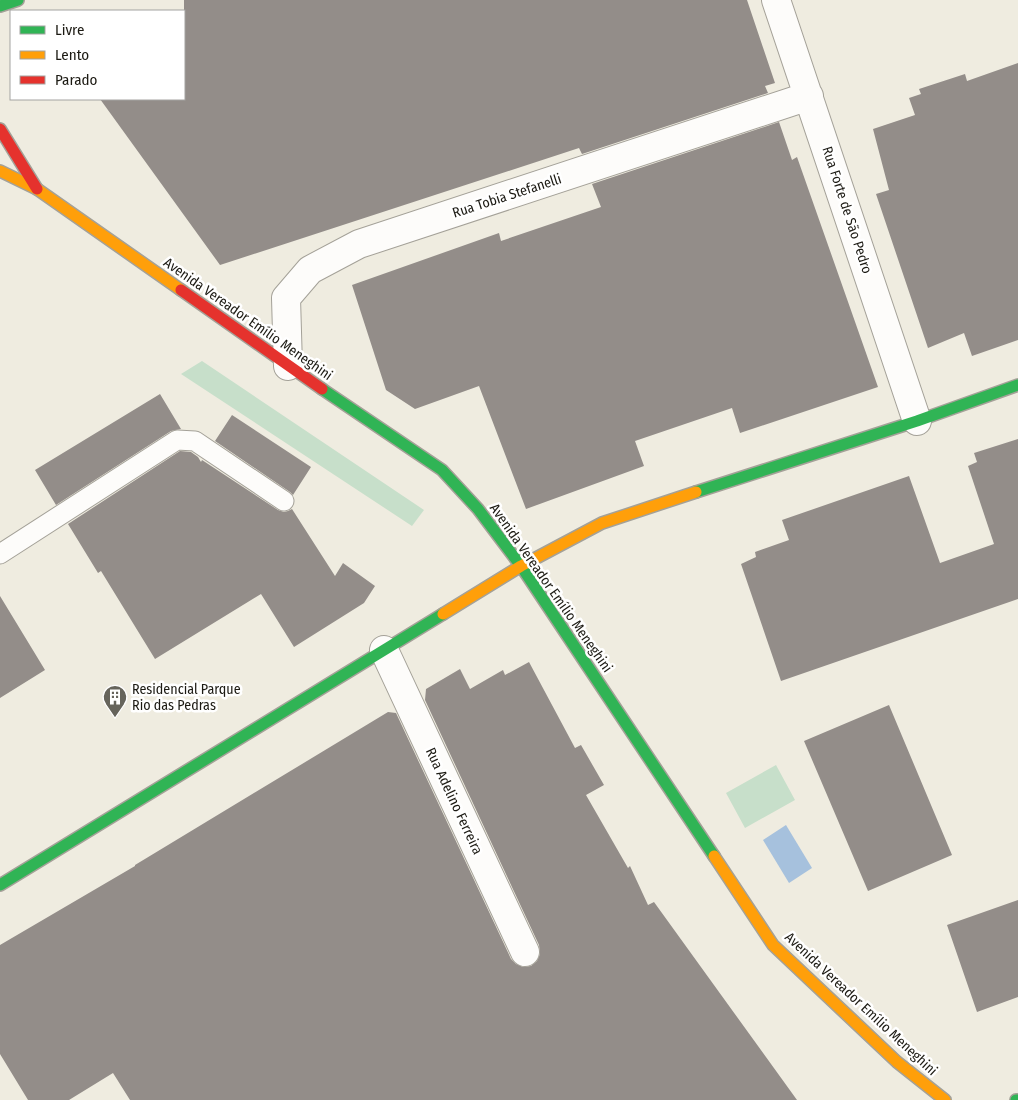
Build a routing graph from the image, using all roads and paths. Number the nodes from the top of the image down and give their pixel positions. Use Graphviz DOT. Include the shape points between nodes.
graph roads {
  1 [pos="18,0"];
  2 [pos="776,0"];
  3 [pos="0,6"];
  4 [pos="809,96"];
  5 [pos="0,129"];
  6 [pos="0,171"];
  7 [pos="37,189"];
  8 [pos="288,366"];
  9 [pos="1018,385"];
  10 [pos="917,421"];
  11 [pos="284,501"];
  12 [pos="0,554"];
  13 [pos="521,566"];
  14 [pos="384,650"];
  15 [pos="0,885"];
  16 [pos="524,952"];
  17 [pos="945,1100"];
  1 -- 3 [label="main road"];
  2 -- 4 [label="street, Rua Forte de São Pedro"];
  4 -- 8 [label="street, Rua Tobia Stefanelli" via="359,244 310,270 286,298"];
  4 -- 10 [label="street, Rua Forte de São Pedro"];
  5 -- 7 [label="main road, Avenida Vereador Emílio Meneghini"];
  6 -- 7 [label="main road, Avenida Vereador Emílio Meneghini"];
  7 -- 8 [label="main road, Avenida Vereador Emílio Meneghini"];
  8 -- 13 [label="main road, Avenida Vereador Emílio Meneghini" via="442,470 478,509"];
  9 -- 10 [label="main road"];
  10 -- 13 [label="main road" via="602,523"];
  11 -- 12 [label="lane" via="195,441 178,440"];
  13 -- 14 [label="main road"];
  13 -- 17 [label="main road, Avenida Vereador Emílio Meneghini" via="773,945 897,1062"];
  14 -- 15 [label="main road"];
  14 -- 16 [label="street, Rua Adelino Ferreira"];
}
